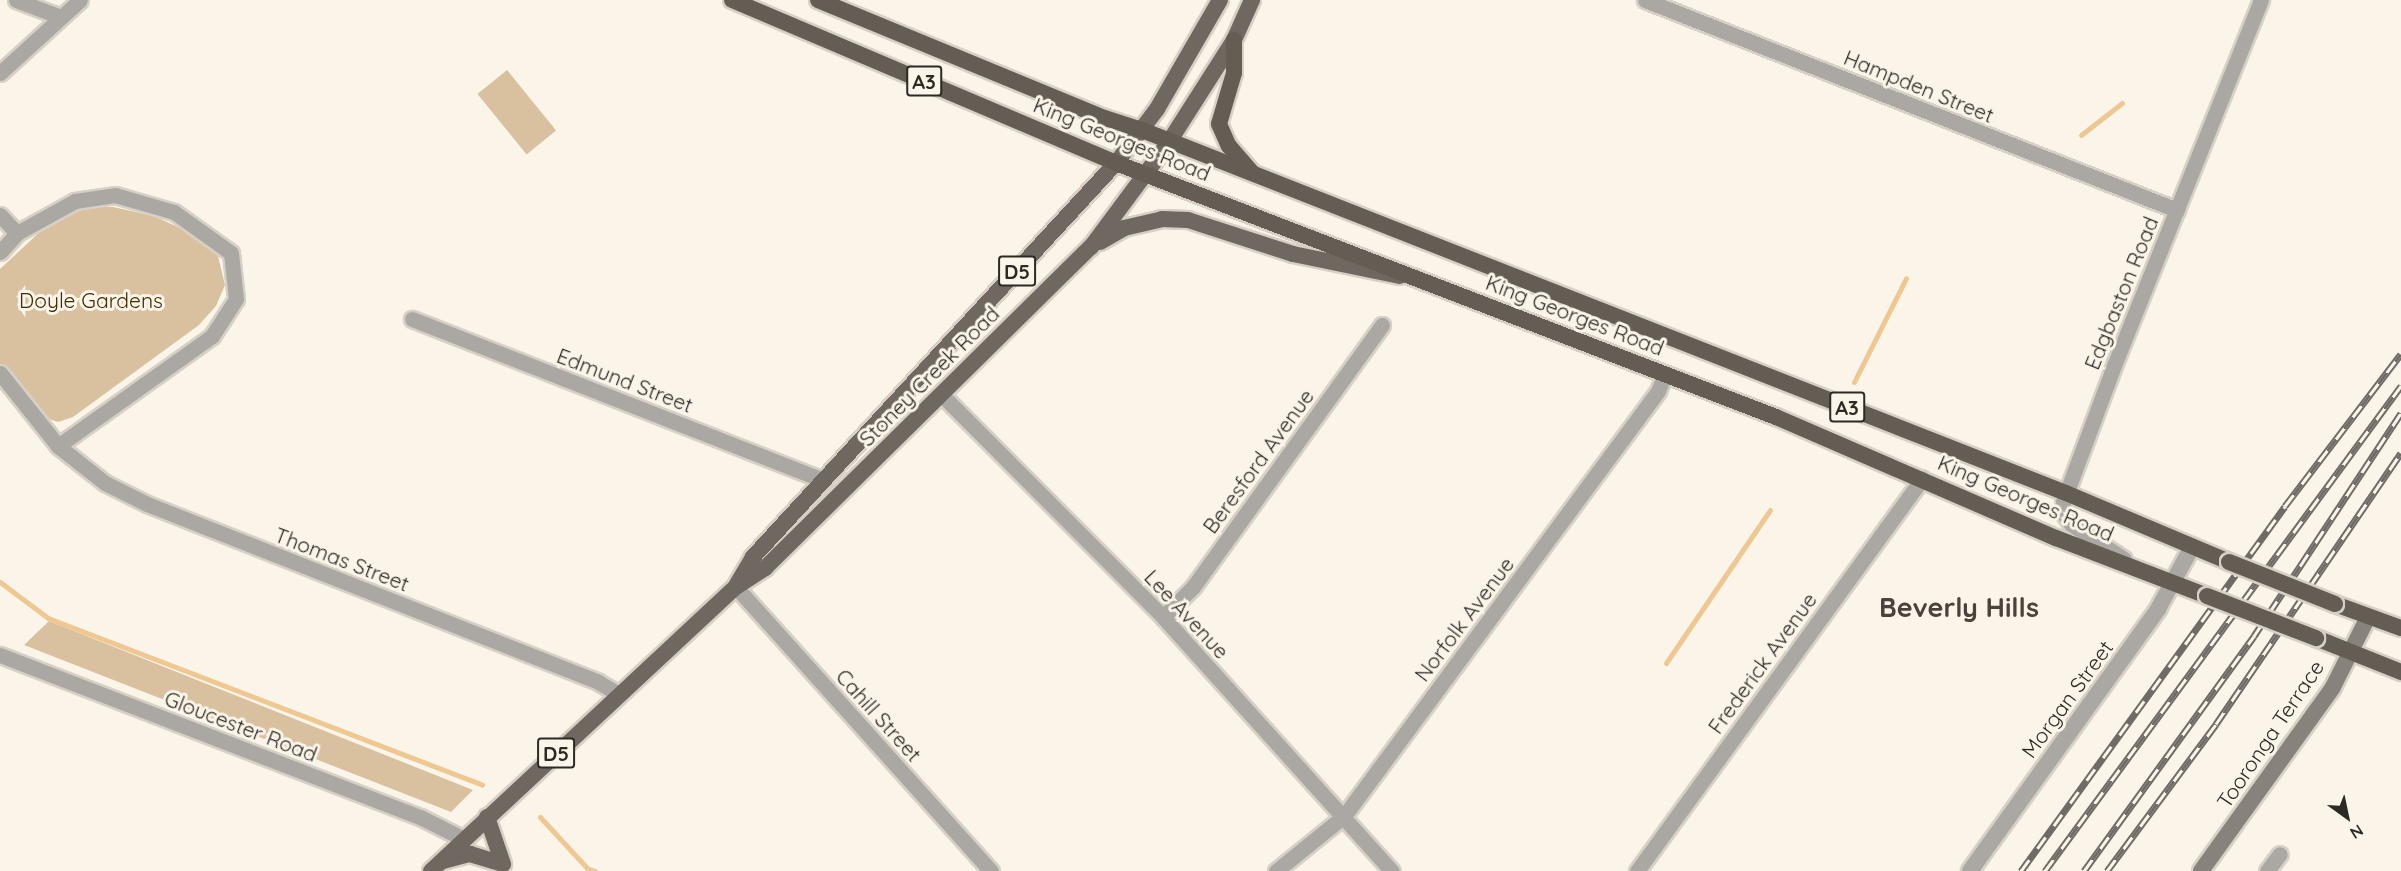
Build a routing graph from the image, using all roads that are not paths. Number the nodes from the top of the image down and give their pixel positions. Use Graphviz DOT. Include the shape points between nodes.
graph roads {
  1 [pos="16,0"];
  2 [pos="80,0"];
  3 [pos="732,0"];
  4 [pos="818,0"];
  5 [pos="1220,0"];
  6 [pos="1252,0"];
  7 [pos="1645,0"];
  8 [pos="2261,0"];
  9 [pos="61,17"];
  10 [pos="1234,40"];
  11 [pos="0,73"];
  12 [pos="1142,129"];
  13 [pos="1169,142"];
  14 [pos="1116,163"];
  15 [pos="1148,175"];
  16 [pos="1255,175"];
  17 [pos="2177,210"];
  18 [pos="0,215"];
  19 [pos="16,233"];
  20 [pos="1091,247"];
  21 [pos="0,252"];
  22 [pos="1419,278"];
  23 [pos="412,319"];
  24 [pos="1382,325"];
  25 [pos="0,373"];
  26 [pos="1665,374"];
  27 [pos="942,395"];
  28 [pos="58,446"];
  29 [pos="1922,479"];
  30 [pos="822,480"];
  31 [pos="2066,493"];
  32 [pos="2192,547"];
  33 [pos="2142,570"];
  34 [pos="2173,583"];
  35 [pos="736,587"];
  36 [pos="1163,617"];
  37 [pos="2368,617"];
  38 [pos="2401,628"];
  39 [pos="2350,653"];
  40 [pos="0,655"];
  41 [pos="2401,672"];
  42 [pos="619,694"];
  43 [pos="489,814"];
  44 [pos="1344,816"];
  45 [pos="464,839"];
  46 [pos="2280,854"];
  47 [pos="436,866"];
  48 [pos="506,868"];
  49 [pos="991,871"];
  50 [pos="1276,871"];
  51 [pos="1392,871"];
  52 [pos="1637,871"];
  53 [pos="1970,871"];
  54 [pos="2201,871"];
  55 [pos="2267,871"];
  1 -- 9 [label="street"];
  2 -- 9 [label="street"];
  3 -- 14 [label="highway, King Georges Road / A3"];
  4 -- 12 [label="highway, King Georges Road / A3" via="1105,118"];
  5 -- 12 [label="main road, Stoney Creek Road"];
  6 -- 10 [label="main road, Stoney Creek Road"];
  7 -- 17 [label="street, Hampden Street"];
  8 -- 17 [label="street, Edgbaston Road"];
  9 -- 11 [label="street"];
  10 -- 13 [label="main road, Stoney Creek Road"];
  10 -- 16 [label="highway" via="1234,72 1219,124 1229,146"];
  12 -- 13 [label="highway, King Georges Road / A3"];
  12 -- 14 [label="main road, Stoney Creek Road"];
  13 -- 15 [label="main road, Stoney Creek Road"];
  13 -- 16 [label="highway, King Georges Road / A3"];
  14 -- 15 [label="highway, King Georges Road / A3"];
  14 -- 30 [label="main road, Stoney Creek Road / D5"];
  15 -- 20 [label="main road, Stoney Creek Road / D5"];
  15 -- 22 [label="highway, King Georges Road / A3"];
  16 -- 31 [label="highway, King Georges Road / A3"];
  17 -- 31 [label="street, Edgbaston Road"];
  18 -- 19 [label="street"];
  19 -- 21 [label="street"];
  19 -- 28 [label="street" via="75,201 115,195 174,212 231,253 236,300 212,336"];
  20 -- 22 [label="main road" via="1124,228 1161,219 1188,220 1293,254 1367,272"];
  20 -- 27 [label="main road, Stoney Creek Road / D5"];
  22 -- 26 [label="highway, King Georges Road / A3"];
  23 -- 30 [label="street, Edmund Street"];
  24 -- 36 [label="street, Beresford Avenue" via="1193,587"];
  25 -- 28 [label="street, Thomas Street"];
  26 -- 29 [label="highway, King Georges Road / A3"];
  26 -- 44 [label="street, Norfolk Avenue" via="1658,391"];
  27 -- 35 [label="main road, Stoney Creek Road / D5" via="765,568"];
  27 -- 36 [label="street, Lee Avenue"];
  28 -- 42 [label="street, Thomas Street" via="105,483 147,504 598,682"];
  29 -- 33 [label="highway, King Georges Road / A3" via="2056,538"];
  29 -- 52 [label="street, Frederick Avenue"];
  30 -- 35 [label="main road, Stoney Creek Road / D5" via="753,557"];
  31 -- 32 [label="highway, King Georges Road / A3"];
  31 -- 33 [label="street, Edgbaston Road" via="2063,509 2071,524"];
  32 -- 34 [label="street, Morgan Street"];
  32 -- 37 [label="highway, King Georges Road / A3, bridge"];
  33 -- 34 [label="highway, King Georges Road / A3"];
  34 -- 39 [label="highway, King Georges Road / A3, bridge"];
  34 -- 53 [label="street, Morgan Street" via="2098,696"];
  35 -- 42 [label="main road, Stoney Creek Road / D5"];
  35 -- 49 [label="street, Cahill Street"];
  36 -- 44 [label="street, Lee Avenue"];
  37 -- 38 [label="highway, King Georges Road / A3"];
  37 -- 39 [label="main road, Tooronga Terrace"];
  39 -- 41 [label="highway, King Georges Road / A3"];
  39 -- 54 [label="main road, Tooronga Terrace" via="2333,687"];
  40 -- 45 [label="street, Gloucester Road" via="420,818"];
  42 -- 43 [label="main road, Stoney Creek Road / D5"];
  43 -- 45 [label="main road, Stoney Creek Road / D5"];
  43 -- 48 [label="main road"];
  44 -- 50 [label="street, Norfolk Avenue"];
  44 -- 51 [label="street, Lee Avenue"];
  45 -- 47 [label="main road, Stoney Creek Road / D5"];
  46 -- 55 [label="street"];
  47 -- 48 [label="main road" via="470,854"];
}
